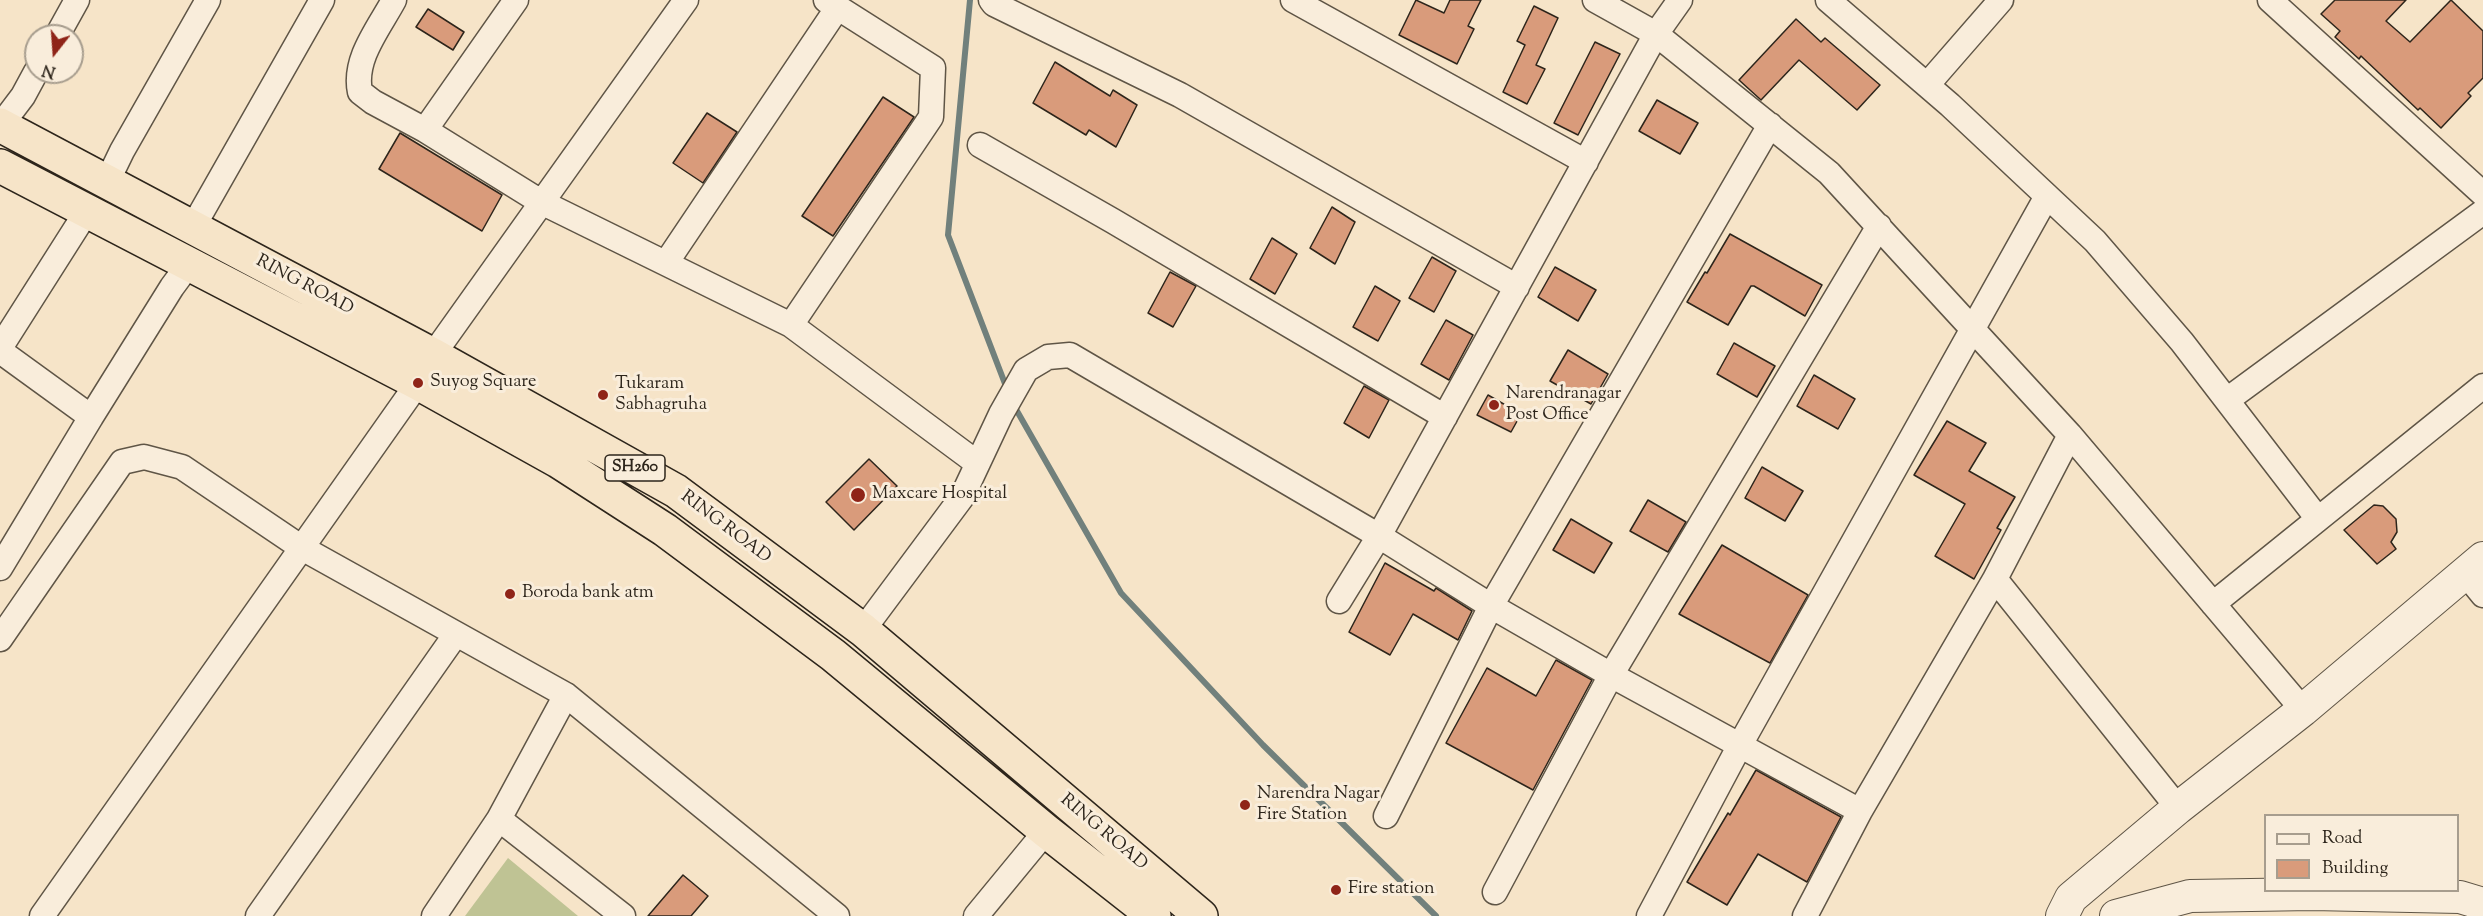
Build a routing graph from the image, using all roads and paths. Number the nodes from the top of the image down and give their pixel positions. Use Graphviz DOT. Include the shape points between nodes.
graph roads {
  1 [pos="77,0"];
  2 [pos="208,0"];
  3 [pos="322,0"];
  4 [pos="394,0"];
  5 [pos="516,0"];
  6 [pos="687,0"];
  7 [pos="991,0"];
  8 [pos="1293,0"];
  9 [pos="1595,0"];
  10 [pos="1680,0"];
  11 [pos="1828,0"];
  12 [pos="2001,0"];
  13 [pos="2270,0"];
  14 [pos="832,4"];
  15 [pos="64,24"];
  16 [pos="1656,34"];
  17 [pos="30,84"];
  18 [pos="1927,85"];
  19 [pos="0,125"];
  20 [pos="1770,125"];
  21 [pos="425,130"];
  22 [pos="980,145"];
  23 [pos="1586,162"];
  24 [pos="0,166"];
  25 [pos="107,182"];
  26 [pos="2483,194"];
  27 [pos="2047,196"];
  28 [pos="541,202"];
  29 [pos="87,211"];
  30 [pos="2483,212"];
  31 [pos="1879,226"];
  32 [pos="193,227"];
  33 [pos="666,263"];
  34 [pos="189,264"];
  35 [pos="1516,287"];
  36 [pos="791,324"];
  37 [pos="1972,328"];
  38 [pos="0,350"];
  39 [pos="426,369"];
  40 [pos="2483,386"];
  41 [pos="2227,400"];
  42 [pos="91,417"];
  43 [pos="1445,417"];
  44 [pos="2070,435"];
  45 [pos="977,463"];
  46 [pos="2318,519"];
  47 [pos="1379,536"];
  48 [pos="302,548"];
  49 [pos="0,568"];
  50 [pos="2477,575"];
  51 [pos="1995,579"];
  52 [pos="1339,601"];
  53 [pos="2213,604"];
  54 [pos="1491,606"];
  55 [pos="862,630"];
  56 [pos="456,634"];
  57 [pos="0,639"];
  58 [pos="1611,675"];
  59 [pos="566,695"];
  60 [pos="2302,710"];
  61 [pos="1740,745"];
  62 [pos="2178,808"];
  63 [pos="1860,811"];
  64 [pos="1386,816"];
  65 [pos="499,819"];
  66 [pos="1046,831"];
  67 [pos="1495,892"];
  68 [pos="2483,904"];
  69 [pos="42,916"];
  70 [pos="258,916"];
  71 [pos="434,916"];
  72 [pos="623,916"];
  73 [pos="837,916"];
  74 [pos="976,916"];
  75 [pos="1154,916"];
  76 [pos="1201,916"];
  77 [pos="1649,916"];
  78 [pos="1805,916"];
  79 [pos="2062,916"];
  80 [pos="2116,916"];
  1 -- 15 [label="street"];
  2 -- 25 [label="street"];
  3 -- 32 [label="street"];
  4 -- 21 [label="street" via="360,66 357,80 360,92 373,102"];
  5 -- 21 [label="street"];
  6 -- 28 [label="street"];
  7 -- 35 [label="street" via="1180,95"];
  8 -- 23 [label="street"];
  9 -- 16 [label="street"];
  10 -- 16 [label="street"];
  11 -- 18 [label="street"];
  12 -- 18 [label="street"];
  13 -- 26 [label="street"];
  14 -- 33 [label="street"];
  14 -- 36 [label="street" via="933,68 931,117"];
  16 -- 20 [label="street"];
  16 -- 23 [label="street"];
  17 -- 19 [label="street"];
  18 -- 27 [label="street"];
  19 -- 25 [label="highway, RING ROAD / SH260"];
  20 -- 31 [label="street" via="1829,173"];
  20 -- 54 [label="street"];
  21 -- 28 [label="street"];
  22 -- 43 [label="street"];
  23 -- 35 [label="street"];
  24 -- 29 [label="highway, RING ROAD / SH260"];
  25 -- 32 [label="highway, RING ROAD / SH260"];
  27 -- 37 [label="street"];
  27 -- 41 [label="street" via="2095,241"];
  28 -- 33 [label="street"];
  28 -- 39 [label="street"];
  29 -- 34 [label="highway, RING ROAD / SH260"];
  29 -- 38 [label="street"];
  30 -- 41 [label="street"];
  31 -- 37 [label="street"];
  31 -- 58 [label="street"];
  32 -- 39 [label="highway, RING ROAD / SH260"];
  33 -- 36 [label="street"];
  34 -- 39 [label="highway, RING ROAD / SH260"];
  34 -- 42 [label="street"];
  35 -- 43 [label="street"];
  36 -- 45 [label="street"];
  37 -- 44 [label="street"];
  37 -- 61 [label="street"];
  38 -- 42 [label="street"];
  39 -- 48 [label="street"];
  39 -- 55 [label="highway, RING ROAD / SH260" via="676,491"];
  39 -- 66 [label="highway, RING ROAD / SH260" via="665,530 833,655"];
  40 -- 46 [label="street"];
  41 -- 46 [label="street"];
  42 -- 49 [label="street"];
  43 -- 47 [label="street"];
  44 -- 51 [label="street"];
  44 -- 53 [label="street"];
  45 -- 47 [label="street" via="1026,370 1048,357 1070,355"];
  45 -- 55 [label="street" via="962,497"];
  46 -- 53 [label="street"];
  47 -- 52 [label="street"];
  47 -- 54 [label="street"];
  48 -- 56 [label="street"];
  48 -- 57 [label="street" via="182,467 144,458 122,462"];
  48 -- 69 [label="street"];
  50 -- 60 [label="street"];
  51 -- 62 [label="street"];
  51 -- 63 [label="street"];
  53 -- 60 [label="street"];
  54 -- 58 [label="street"];
  54 -- 64 [label="street"];
  55 -- 76 [label="highway, RING ROAD / SH260"];
  56 -- 59 [label="street"];
  56 -- 70 [label="street"];
  58 -- 61 [label="street"];
  58 -- 67 [label="street"];
  59 -- 65 [label="street"];
  59 -- 73 [label="street"];
  60 -- 62 [label="street"];
  61 -- 63 [label="street"];
  61 -- 77 [label="street"];
  62 -- 79 [label="street" via="2072,898"];
  63 -- 78 [label="street"];
  65 -- 71 [label="street"];
  65 -- 72 [label="street"];
  66 -- 74 [label="street"];
  66 -- 75 [label="highway, RING ROAD / SH260"];
  68 -- 80 [label="street" via="2460,897 2190,896"];
}
